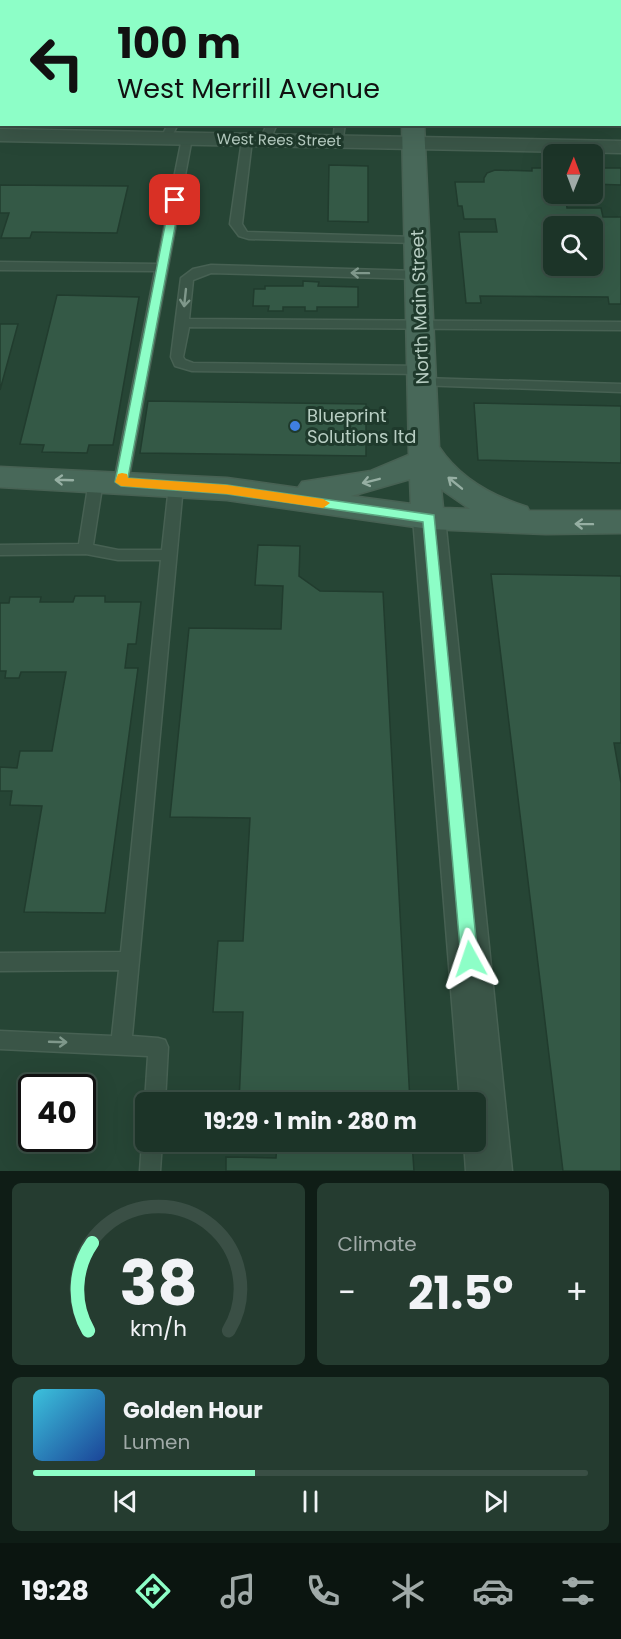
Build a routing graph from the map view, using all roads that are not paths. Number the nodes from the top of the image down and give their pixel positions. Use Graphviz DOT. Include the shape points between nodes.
graph roads {
  1 [pos="175,133"];
  2 [pos="339,133"];
  3 [pos="413,134"];
  4 [pos="0,135"];
  5 [pos="261,135"];
  6 [pos="621,147"];
  7 [pos="417,240"];
  8 [pos="0,266"];
  9 [pos="162,268"];
  10 [pos="418,274"];
  11 [pos="183,323"];
  12 [pos="420,325"];
  13 [pos="621,326"];
  14 [pos="422,376"];
  15 [pos="621,387"];
  16 [pos="425,453"];
  17 [pos="0,477"];
  18 [pos="109,481"];
  19 [pos="176,486"];
  20 [pos="227,489"];
  21 [pos="429,518"];
  22 [pos="621,522"];
  23 [pos="546,523"];
  24 [pos="86,549"];
  25 [pos="0,550"];
  26 [pos="170,555"];
  27 [pos="129,960"];
  28 [pos="0,962"];
  29 [pos="0,1040"];
  30 [pos="121,1045"];
  31 [pos="156,1092"];
  32 [pos="151,1152"];
  33 [pos="150,1171"];
  34 [pos="489,1171"];
  1 -- 4 [label="street, West Rees Street"];
  1 -- 5 [label="street, West Rees Street"];
  1 -- 9 [label="lane"];
  2 -- 3 [label="street, West Rees Street"];
  2 -- 5 [label="street, West Rees Street"];
  3 -- 6 [label="street, West Rees Street"];
  3 -- 7 [label="main road, North Main Street"];
  5 -- 7 [label="lane" via="236,224 243,234"];
  7 -- 10 [label="main road, North Main Street"];
  8 -- 9 [label="lane"];
  9 -- 18 [label="lane"];
  10 -- 11 [label="lane, one-way" via="210,269 187,278"];
  10 -- 12 [label="main road, North Main Street"];
  11 -- 12 [label="lane"];
  11 -- 14 [label="lane" via="177,357 180,363 192,367"];
  12 -- 13 [label="lane"];
  12 -- 14 [label="main road, North Main Street"];
  14 -- 15 [label="lane"];
  14 -- 16 [label="main road, North Main Street"];
  16 -- 20 [label="main road, one-way" via="402,473 339,488"];
  16 -- 21 [label="main road, North Main Street"];
  23 -- 16 [label="main road, one-way" via="479,500 441,472"];
  18 -- 17 [label="main road, one-way"];
  18 -- 19 [label="main road"];
  18 -- 24 [label="lane" via="87,528"];
  19 -- 20 [label="main road"];
  19 -- 26 [label="lane"];
  20 -- 21 [label="main road"];
  21 -- 23 [label="main road"];
  21 -- 34 [label="street, North Main Street"];
  22 -- 23 [label="main road, one-way"];
  24 -- 25 [label="lane"];
  24 -- 26 [label="lane" via="118,555"];
  26 -- 27 [label="lane"];
  27 -- 28 [label="lane"];
  27 -- 30 [label="lane"];
  29 -- 30 [label="lane, one-way"];
  30 -- 31 [label="lane" via="159,1047"];
  32 -- 33 [label="lane"];
}
